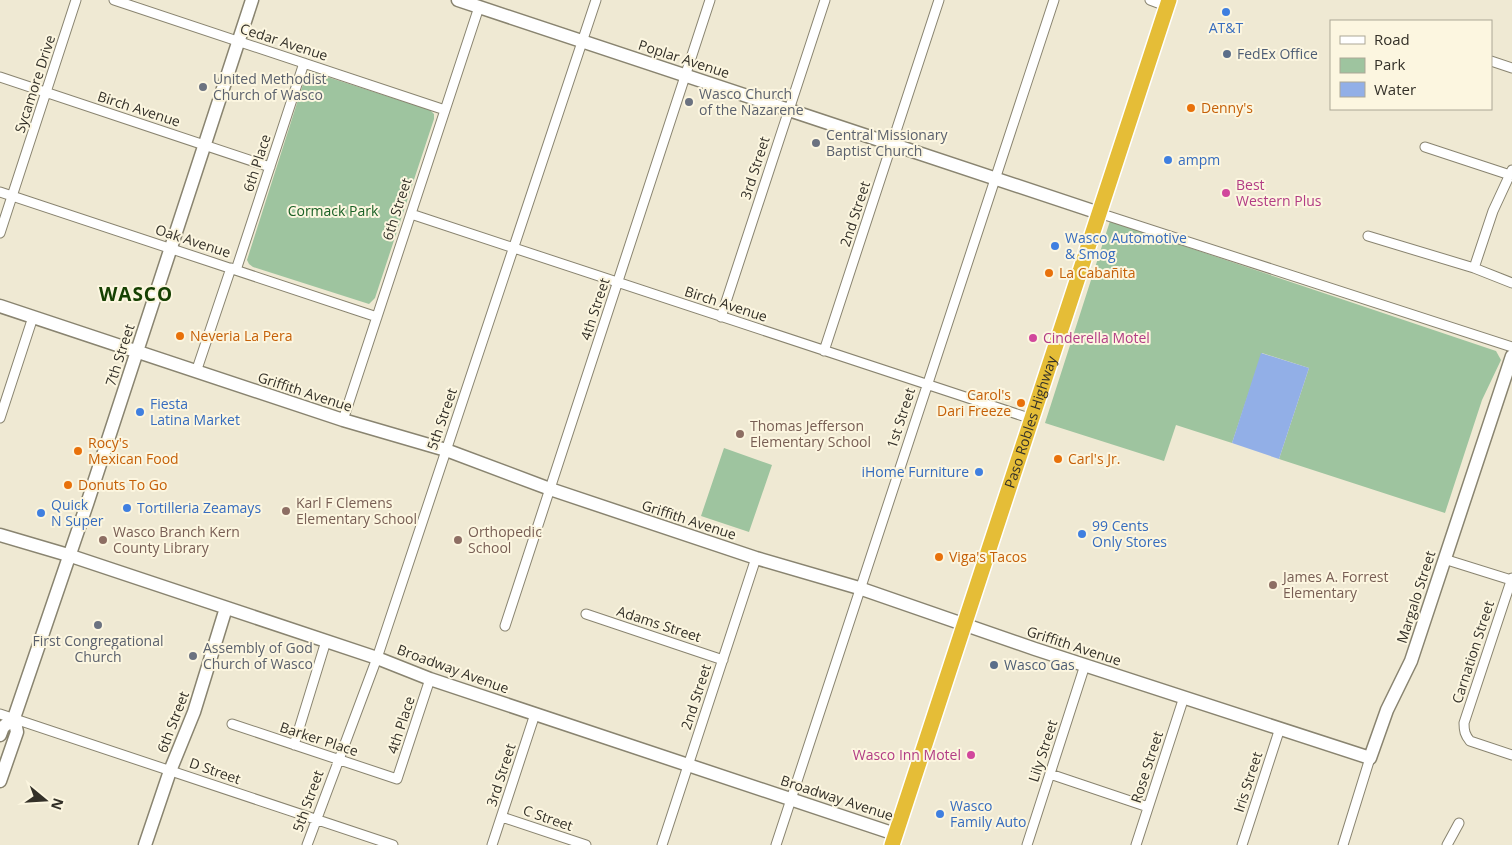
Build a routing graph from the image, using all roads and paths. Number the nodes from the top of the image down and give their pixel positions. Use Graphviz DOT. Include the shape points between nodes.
graph roads {
  1 [pos="76,0"];
  2 [pos="114,0"];
  3 [pos="252,0"];
  4 [pos="458,0"];
  5 [pos="596,0"];
  6 [pos="710,0"];
  7 [pos="825,0"];
  8 [pos="940,0"];
  9 [pos="1054,0"];
  10 [pos="1150,0"];
  11 [pos="1168,3"];
  12 [pos="479,7"];
  13 [pos="582,41"];
  14 [pos="238,42"];
  15 [pos="1492,61"];
  16 [pos="304,64"];
  17 [pos="1512,68"];
  18 [pos="686,76"];
  19 [pos="0,77"];
  20 [pos="46,92"];
  21 [pos="445,110"];
  22 [pos="789,110"];
  23 [pos="892,144"];
  24 [pos="204,145"];
  25 [pos="1425,147"];
  26 [pos="270,167"];
  27 [pos="1511,172"];
  28 [pos="995,178"];
  29 [pos="0,192"];
  30 [pos="12,196"];
  31 [pos="1099,213"];
  32 [pos="411,214"];
  33 [pos="0,233"];
  34 [pos="1368,236"];
  35 [pos="171,248"];
  36 [pos="514,248"];
  37 [pos="1474,268"];
  38 [pos="234,269"];
  39 [pos="618,282"];
  40 [pos="1512,283"];
  41 [pos="0,306"];
  42 [pos="33,317"];
  43 [pos="377,317"];
  44 [pos="721,317"];
  45 [pos="1512,348"];
  46 [pos="824,351"];
  47 [pos="137,352"];
  48 [pos="1512,356"];
  49 [pos="196,372"];
  50 [pos="927,383"];
  51 [pos="0,418"];
  52 [pos="1032,419"];
  53 [pos="343,420"];
  54 [pos="446,450"];
  55 [pos="550,489"];
  56 [pos="0,534"];
  57 [pos="68,555"];
  58 [pos="756,558"];
  59 [pos="1444,559"];
  60 [pos="1512,579"];
  61 [pos="859,588"];
  62 [pos="226,608"];
  63 [pos="586,614"];
  64 [pos="965,624"];
  65 [pos="505,626"];
  66 [pos="326,641"];
  67 [pos="377,658"];
  68 [pos="723,660"];
  69 [pos="1085,665"];
  70 [pos="430,679"];
  71 [pos="1184,697"];
  72 [pos="0,714"];
  73 [pos="536,714"];
  74 [pos="14,718"];
  75 [pos="232,724"];
  76 [pos="1280,728"];
  77 [pos="0,735"];
  78 [pos="294,745"];
  79 [pos="1512,755"];
  80 [pos="1370,758"];
  81 [pos="338,760"];
  82 [pos="688,765"];
  83 [pos="170,770"];
  84 [pos="1050,774"];
  85 [pos="397,779"];
  86 [pos="0,782"];
  87 [pos="791,799"];
  88 [pos="1148,807"];
  89 [pos="502,817"];
  90 [pos="315,819"];
  91 [pos="1459,823"];
  92 [pos="894,839"];
  93 [pos="145,845"];
  94 [pos="307,845"];
  95 [pos="393,845"];
  96 [pos="492,845"];
  97 [pos="586,845"];
  98 [pos="662,845"];
  99 [pos="776,845"];
  100 [pos="1027,845"];
  101 [pos="1136,845"];
  102 [pos="1242,845"];
  103 [pos="1343,845"];
  104 [pos="1447,845"];
  1 -- 20 [label="street, Sycamore Drive"];
  2 -- 14 [label="street, Cedar Avenue"];
  3 -- 14 [label="street, 7th Street"];
  4 -- 12 [label="street, Poplar Avenue"];
  5 -- 13 [label="street, 5th Street"];
  6 -- 18 [label="street, 4th Street"];
  7 -- 22 [label="street, 3rd Street"];
  8 -- 23 [label="street, 2nd Street"];
  9 -- 28 [label="street, 1st Street"];
  10 -- 11 [label="street"];
  11 -- 31 [label="highway, Paso Robles Highway"];
  12 -- 13 [label="street, Poplar Avenue"];
  12 -- 21 [label="street, 6th Street"];
  13 -- 18 [label="street, Poplar Avenue"];
  13 -- 36 [label="street, 5th Street"];
  14 -- 16 [label="street, Cedar Avenue"];
  14 -- 24 [label="street, 7th Street"];
  15 -- 17 [label="street"];
  16 -- 21 [label="street, Cedar Avenue"];
  16 -- 26 [label="street, 6th Place"];
  18 -- 22 [label="street, Poplar Avenue"];
  18 -- 39 [label="street, 4th Street"];
  19 -- 20 [label="street, Birch Avenue"];
  20 -- 24 [label="street, Birch Avenue"];
  20 -- 30 [label="street, Sycamore Drive"];
  21 -- 32 [label="street, 6th Street"];
  22 -- 23 [label="street, Poplar Avenue"];
  22 -- 44 [label="street, 3rd Street"];
  23 -- 28 [label="street, Poplar Avenue"];
  23 -- 46 [label="street, 2nd Street"];
  24 -- 26 [label="street, Birch Avenue"];
  24 -- 35 [label="street, 7th Street"];
  25 -- 27 [label="street"];
  26 -- 38 [label="street, 6th Place"];
  27 -- 37 [label="street" via="1493,211"];
  28 -- 31 [label="street, Poplar Avenue"];
  28 -- 50 [label="street, 1st Street"];
  29 -- 30 [label="street, Oak Avenue"];
  30 -- 33 [label="street, Sycamore Drive"];
  30 -- 35 [label="street, Oak Avenue"];
  31 -- 45 [label="street"];
  31 -- 52 [label="highway, Paso Robles Highway"];
  32 -- 36 [label="street, Birch Avenue"];
  32 -- 43 [label="street, 6th Street"];
  34 -- 37 [label="street"];
  35 -- 38 [label="street, Oak Avenue"];
  35 -- 47 [label="street, 7th Street"];
  36 -- 39 [label="street, Birch Avenue"];
  36 -- 54 [label="street, 5th Street"];
  37 -- 40 [label="street"];
  38 -- 43 [label="street, Oak Avenue"];
  38 -- 49 [label="street, 6th Place"];
  39 -- 44 [label="street, Birch Avenue"];
  39 -- 55 [label="street, 4th Street"];
  41 -- 42 [label="street, Griffith Avenue"];
  42 -- 47 [label="street, Griffith Avenue"];
  42 -- 51 [label="street"];
  43 -- 53 [label="street, 6th Street"];
  44 -- 46 [label="street, Birch Avenue"];
  46 -- 50 [label="street, Birch Avenue"];
  47 -- 49 [label="street, Griffith Avenue"];
  47 -- 57 [label="street, 7th Street"];
  48 -- 59 [label="street, Margalo Street"];
  49 -- 53 [label="street, Griffith Avenue"];
  50 -- 52 [label="street, Birch Avenue"];
  50 -- 61 [label="street, 1st Street"];
  52 -- 64 [label="highway, Paso Robles Highway"];
  53 -- 54 [label="street, Griffith Avenue"];
  54 -- 55 [label="street, Griffith Avenue"];
  54 -- 67 [label="street, 5th Street"];
  55 -- 58 [label="street, Griffith Avenue"];
  55 -- 65 [label="street, 4th Street"];
  56 -- 57 [label="street, Broadway Avenue"];
  57 -- 62 [label="street, Broadway Avenue"];
  57 -- 74 [label="street, 7th Street"];
  58 -- 61 [label="street, Griffith Avenue"];
  58 -- 68 [label="street, 2nd Street"];
  59 -- 60 [label="street"];
  59 -- 80 [label="street, Margalo Street" via="1411,661 1387,710"];
  60 -- 79 [label="street, Carnation Street" via="1464,723 1466,736 1476,744"];
  61 -- 64 [label="street, Griffith Avenue"];
  61 -- 87 [label="street, 1st Street"];
  62 -- 66 [label="street, Broadway Avenue"];
  62 -- 83 [label="street, 6th Street" via="194,712"];
  63 -- 68 [label="street, Adams Street"];
  64 -- 69 [label="street, Griffith Avenue"];
  64 -- 92 [label="highway, Paso Robles Highway"];
  66 -- 67 [label="street, Broadway Avenue"];
  66 -- 78 [label="street"];
  67 -- 70 [label="street, Broadway Avenue"];
  67 -- 81 [label="street, 5th Street"];
  68 -- 82 [label="street, 2nd Street"];
  69 -- 71 [label="street, Griffith Avenue"];
  69 -- 84 [label="street, Lily Street"];
  70 -- 73 [label="street, Broadway Avenue"];
  70 -- 85 [label="street, 4th Place"];
  71 -- 76 [label="street, Griffith Avenue"];
  71 -- 88 [label="street, Rose Street"];
  72 -- 74 [label="street, D Street"];
  73 -- 82 [label="street, Broadway Avenue"];
  73 -- 89 [label="street, 3rd Street"];
  74 -- 77 [label="street, 7th Street" via="3,727"];
  74 -- 83 [label="street, D Street"];
  74 -- 86 [label="street, 7th Street" via="17,732"];
  75 -- 78 [label="street, Barker Place"];
  76 -- 80 [label="street, Griffith Avenue"];
  76 -- 102 [label="street, Iris Street"];
  78 -- 81 [label="street, Barker Place"];
  80 -- 103 [label="street, Margalo Street"];
  81 -- 85 [label="street, Barker Place"];
  81 -- 90 [label="street, 5th Street"];
  82 -- 87 [label="street, Broadway Avenue"];
  82 -- 98 [label="street, 2nd Street"];
  83 -- 90 [label="street, D Street"];
  83 -- 93 [label="street, 6th Street"];
  84 -- 88 [label="street"];
  84 -- 100 [label="street, Lily Street"];
  87 -- 92 [label="street, Broadway Avenue"];
  87 -- 99 [label="street, 1st Street"];
  88 -- 101 [label="street, Rose Street"];
  89 -- 96 [label="street, 3rd Street"];
  89 -- 97 [label="street, C Street"];
  90 -- 94 [label="street, 5th Street"];
  90 -- 95 [label="street, D Street"];
  91 -- 104 [label="street"];
}
